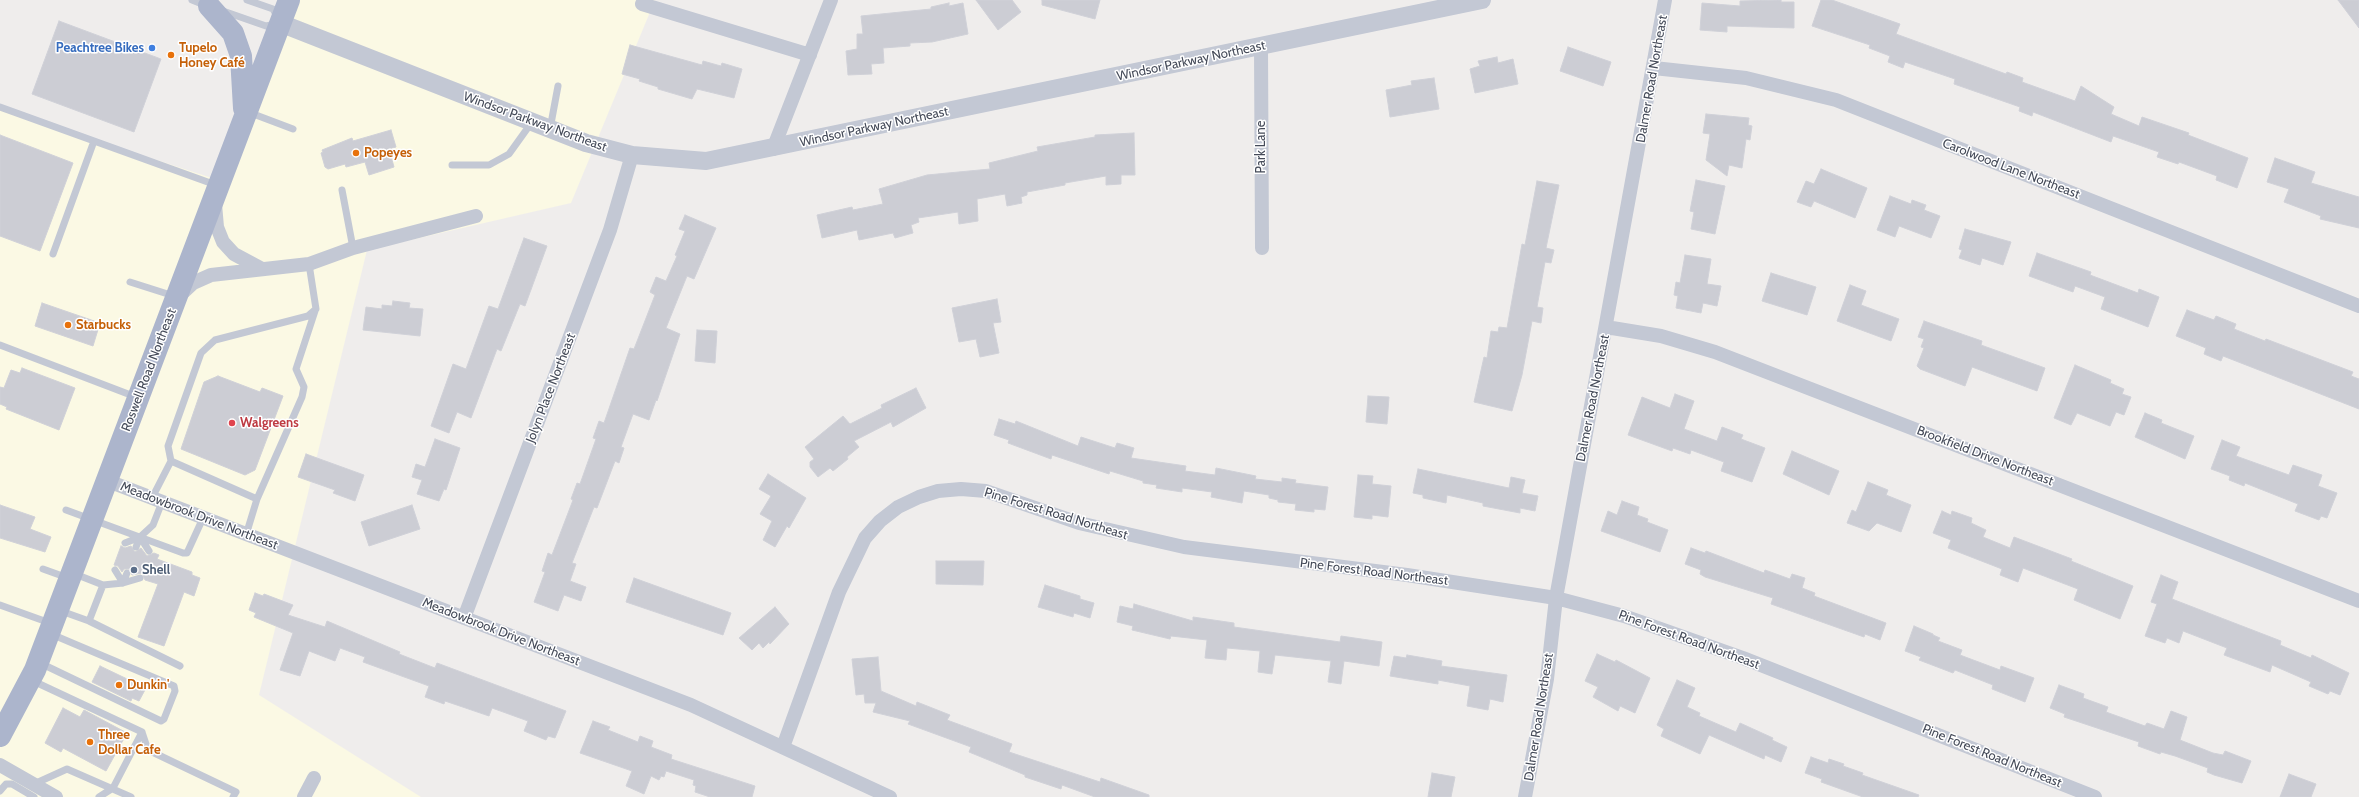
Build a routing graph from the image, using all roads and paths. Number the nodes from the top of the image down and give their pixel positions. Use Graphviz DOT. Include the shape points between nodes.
graph roads {
  1 [pos="247,0"];
  2 [pos="289,0"];
  3 [pos="831,0"];
  4 [pos="1482,0"];
  5 [pos="1665,0"];
  6 [pos="200,3"];
  7 [pos="642,4"];
  8 [pos="280,23"];
  9 [pos="1261,46"];
  10 [pos="810,55"];
  11 [pos="1654,68"];
  12 [pos="558,86"];
  13 [pos="0,107"];
  14 [pos="246,114"];
  15 [pos="532,122"];
  16 [pos="293,129"];
  17 [pos="550,130"];
  18 [pos="94,141"];
  19 [pos="773,148"];
  20 [pos="632,155"];
  21 [pos="452,166"];
  22 [pos="342,190"];
  23 [pos="217,191"];
  24 [pos="476,216"];
  25 [pos="353,248"];
  26 [pos="1262,248"];
  27 [pos="53,254"];
  28 [pos="309,264"];
  29 [pos="262,269"];
  30 [pos="130,282"];
  31 [pos="177,297"];
  32 [pos="2359,306"];
  33 [pos="316,309"];
  34 [pos="1606,327"];
  35 [pos="0,345"];
  36 [pos="139,398"];
  37 [pos="171,461"];
  38 [pos="108,481"];
  39 [pos="256,499"];
  40 [pos="157,500"];
  41 [pos="66,510"];
  42 [pos="203,518"];
  43 [pos="93,520"];
  44 [pos="246,535"];
  45 [pos="140,537"];
  46 [pos="125,543"];
  47 [pos="136,547"];
  48 [pos="150,551"];
  49 [pos="43,569"];
  50 [pos="115,570"];
  51 [pos="127,573"];
  52 [pos="71,576"];
  53 [pos="140,578"];
  54 [pos="123,583"];
  55 [pos="103,585"];
  56 [pos="1556,598"];
  57 [pos="2359,601"];
  58 [pos="0,605"];
  59 [pos="464,618"];
  60 [pos="89,621"];
  61 [pos="53,622"];
  62 [pos="180,666"];
  63 [pos="34,671"];
  64 [pos="142,732"];
  65 [pos="0,736"];
  66 [pos="784,747"];
  67 [pos="0,765"];
  68 [pos="314,778"];
  69 [pos="113,788"];
  70 [pos="0,791"];
  71 [pos="37,792"];
  72 [pos="887,796"];
  73 [pos="56,797"];
  74 [pos="99,797"];
  75 [pos="131,797"];
  76 [pos="233,797"];
  77 [pos="304,797"];
  78 [pos="1526,797"];
  79 [pos="2095,797"];
  1 -- 8 [label="lane" via="273,9"];
  2 -- 8 [label="main road, Roswell Road Northeast"];
  3 -- 10 [label="street"];
  4 -- 9 [label="street, Windsor Parkway Northeast"];
  5 -- 11 [label="street, Dalmer Road Northeast"];
  6 -- 8 [label="lane" via="266,26"];
  6 -- 14 [label="main road" via="233,33 241,56"];
  7 -- 10 [label="street"];
  8 -- 14 [label="main road, Roswell Road Northeast"];
  8 -- 15 [label="street, Windsor Parkway Northeast"];
  9 -- 19 [label="street, Windsor Parkway Northeast"];
  9 -- 26 [label="street, Park Lane"];
  10 -- 19 [label="street"];
  11 -- 32 [label="street, Carolwood Lane Northeast" via="1746,78 1836,100"];
  11 -- 34 [label="street, Dalmer Road Northeast"];
  12 -- 17 [label="lane"];
  13 -- 18 [label="lane"];
  14 -- 16 [label="lane"];
  14 -- 23 [label="main road, Roswell Road Northeast"];
  15 -- 17 [label="street, Windsor Parkway Northeast"];
  15 -- 21 [label="lane" via="509,154 489,165"];
  17 -- 20 [label="street, Windsor Parkway Northeast"];
  18 -- 23 [label="lane"];
  18 -- 27 [label="lane"];
  19 -- 20 [label="street, Windsor Parkway Northeast" via="706,161"];
  20 -- 59 [label="street, Jolyn Place Northeast" via="610,230"];
  22 -- 25 [label="lane"];
  23 -- 29 [label="street" via="217,227 223,242 234,254"];
  23 -- 31 [label="main road, Roswell Road Northeast"];
  24 -- 25 [label="street"];
  25 -- 28 [label="street"];
  28 -- 29 [label="street"];
  28 -- 33 [label="lane"];
  29 -- 31 [label="street" via="211,275 193,283"];
  30 -- 31 [label="lane"];
  31 -- 36 [label="main road, Roswell Road Northeast"];
  33 -- 37 [label="lane" via="308,316 215,340 201,353 168,446"];
  33 -- 39 [label="lane" via="296,370 304,387 302,396"];
  34 -- 56 [label="street, Dalmer Road Northeast"];
  34 -- 57 [label="street, Brookfield Drive Northeast" via="1661,336 1715,352"];
  35 -- 36 [label="lane"];
  36 -- 38 [label="main road, Roswell Road Northeast"];
  37 -- 39 [label="lane"];
  37 -- 40 [label="lane"];
  38 -- 40 [label="street, Meadowbrook Drive Northeast"];
  38 -- 43 [label="main road, Roswell Road Northeast"];
  39 -- 44 [label="lane"];
  40 -- 42 [label="street, Meadowbrook Drive Northeast"];
  40 -- 45 [label="lane" via="153,525"];
  41 -- 43 [label="lane"];
  42 -- 44 [label="street, Meadowbrook Drive Northeast"];
  42 -- 45 [label="lane" via="188,553"];
  43 -- 45 [label="lane"];
  43 -- 52 [label="main road, Roswell Road Northeast"];
  44 -- 59 [label="street, Meadowbrook Drive Northeast"];
  45 -- 46 [label="lane"];
  45 -- 47 [label="lane"];
  45 -- 48 [label="lane"];
  49 -- 52 [label="lane"];
  50 -- 54 [label="lane"];
  51 -- 54 [label="lane"];
  52 -- 55 [label="lane"];
  52 -- 61 [label="main road, Roswell Road Northeast"];
  53 -- 54 [label="lane"];
  54 -- 55 [label="lane"];
  55 -- 60 [label="lane"];
  56 -- 66 [label="street, Pine Forest Road Northeast" via="1407,574 1184,547 1079,523 986,491 938,491 898,507 864,538 839,592"];
  56 -- 78 [label="street, Dalmer Road Northeast" via="1547,679"];
  56 -- 79 [label="street, Pine Forest Road Northeast" via="1624,616 1743,658"];
  58 -- 61 [label="lane"];
  59 -- 66 [label="street, Meadowbrook Drive Northeast" via="690,705"];
  60 -- 61 [label="lane"];
  60 -- 62 [label="lane"];
  61 -- 63 [label="main road, Roswell Road Northeast"];
  61 -- 63 [label="lane" via="174,686 175,691 161,721"];
  63 -- 64 [label="lane"];
  63 -- 65 [label="main road, Roswell Road Northeast"];
  64 -- 69 [label="lane"];
  64 -- 76 [label="lane" via="148,750 236,792"];
  66 -- 72 [label="street, Meadowbrook Drive Northeast"];
  67 -- 71 [label="street"];
  68 -- 77 [label="street"];
  69 -- 71 [label="lane" via="67,769"];
  69 -- 74 [label="lane"];
  69 -- 75 [label="lane"];
  70 -- 71 [label="lane" via="6,784 12,784"];
  71 -- 73 [label="street"];
}
